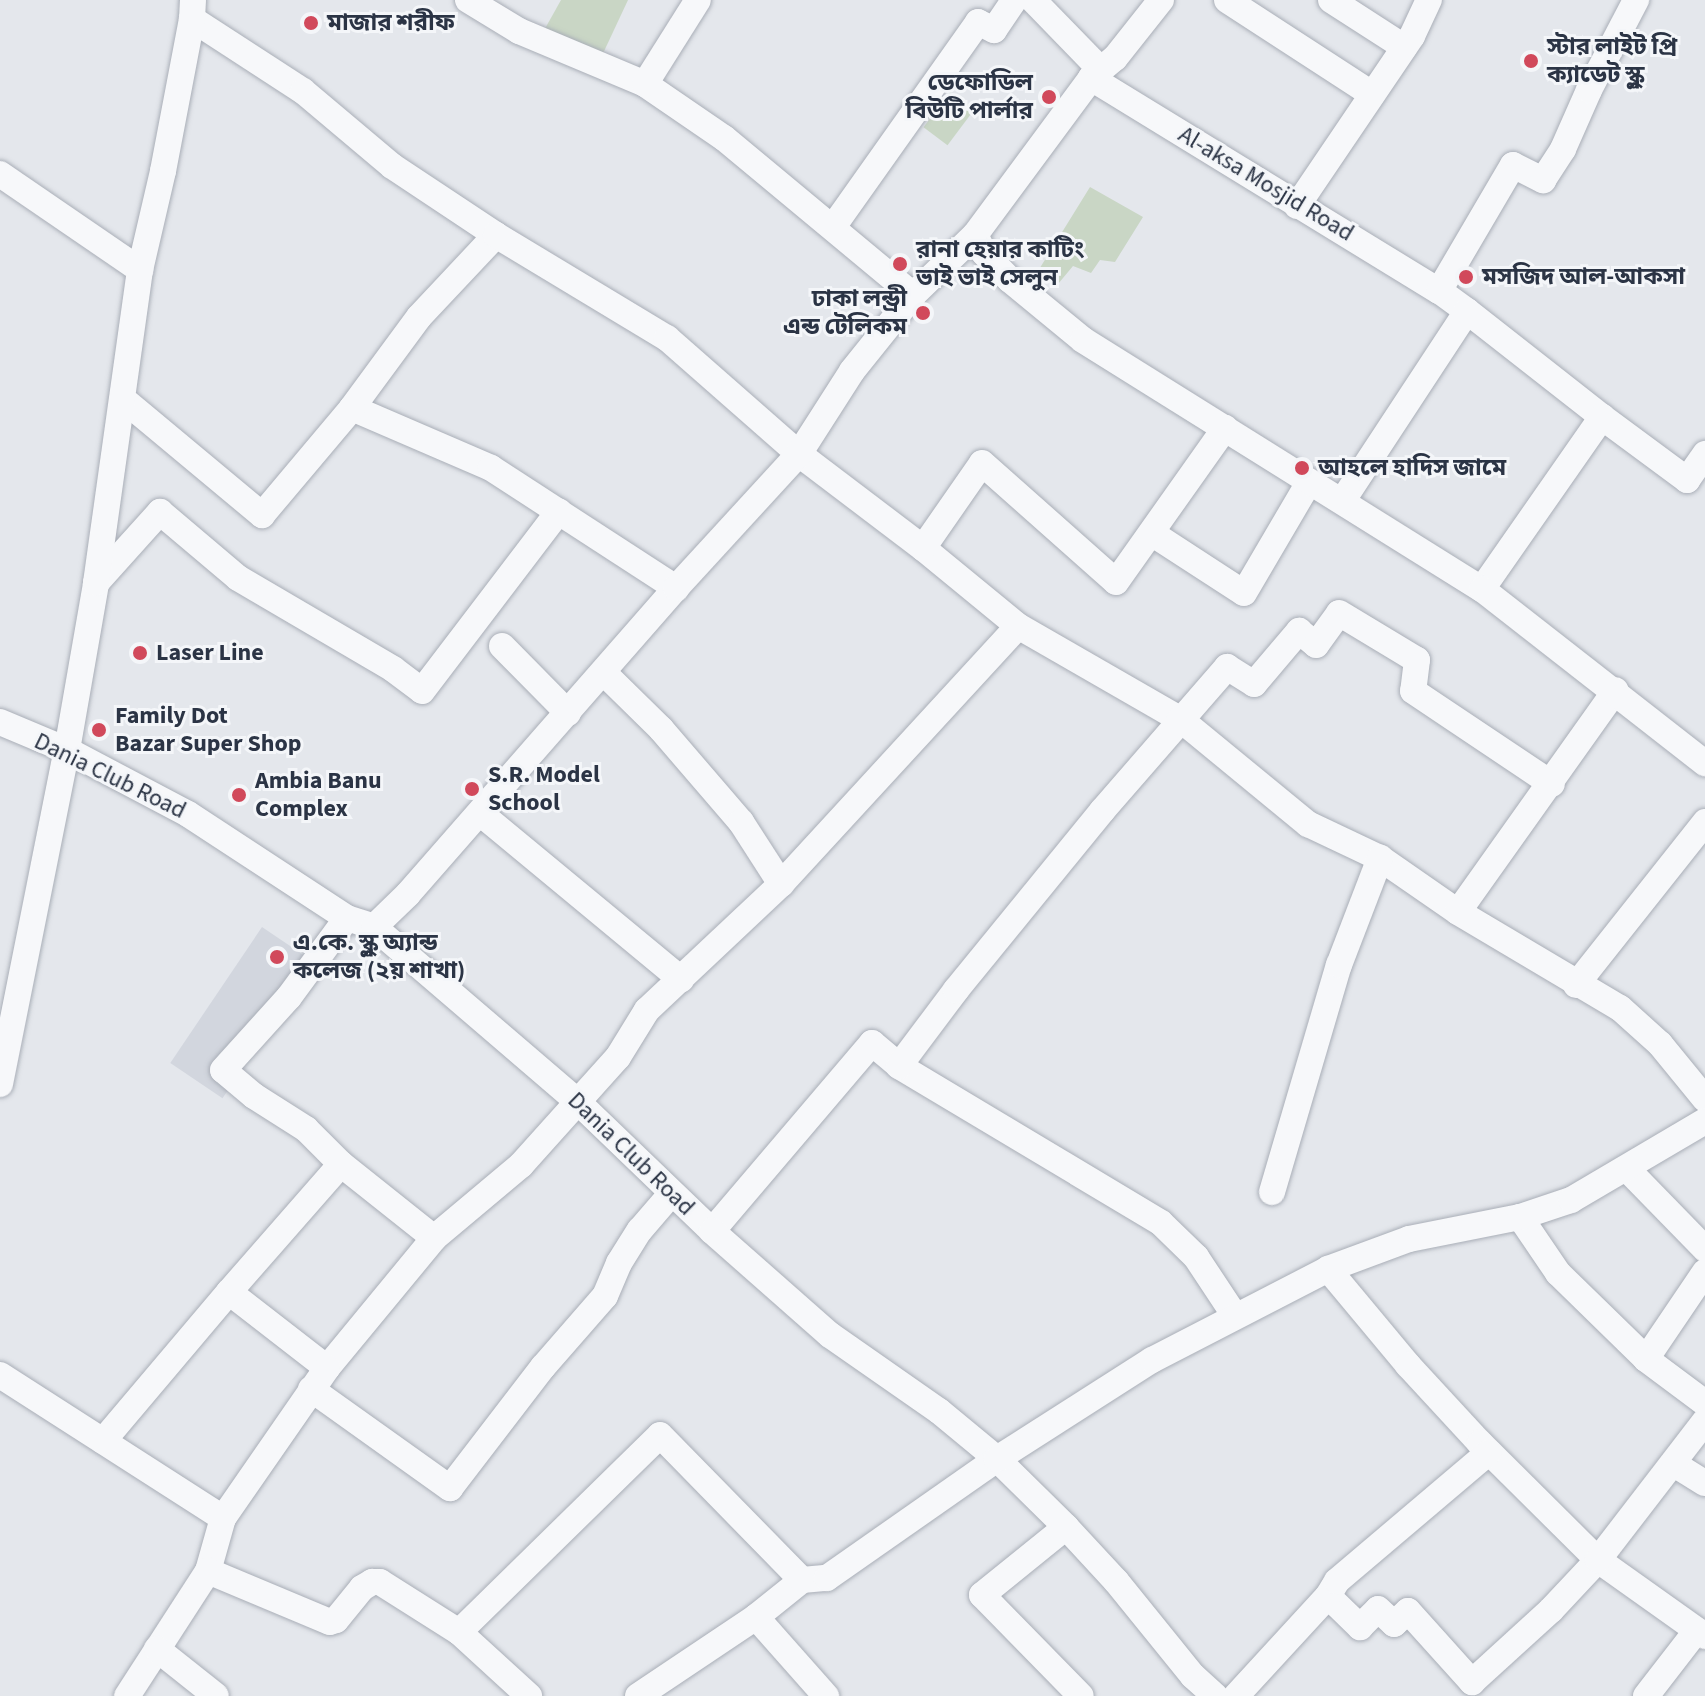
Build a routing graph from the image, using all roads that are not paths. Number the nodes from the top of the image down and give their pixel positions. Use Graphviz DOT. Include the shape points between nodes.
graph roads {
  1 [pos="468,0"];
  2 [pos="698,0"];
  3 [pos="1014,0"];
  4 [pos="1033,0"];
  5 [pos="1161,0"];
  6 [pos="1227,0"];
  7 [pos="1331,0"];
  8 [pos="1429,0"];
  9 [pos="1636,0"];
  10 [pos="192,10"];
  11 [pos="1404,47"];
  12 [pos="1095,73"];
  13 [pos="645,84"];
  14 [pos="1372,94"];
  15 [pos="0,174"];
  16 [pos="1297,206"];
  17 [pos="833,227"];
  18 [pos="496,235"];
  19 [pos="975,235"];
  20 [pos="140,270"];
  21 [pos="1439,291"];
  22 [pos="913,295"];
  23 [pos="1467,311"];
  24 [pos="124,400"];
  25 [pos="352,408"];
  26 [pos="1602,417"];
  27 [pos="1225,428"];
  28 [pos="799,454"];
  29 [pos="1705,454"];
  30 [pos="1309,482"];
  31 [pos="1343,500"];
  32 [pos="559,511"];
  33 [pos="1153,534"];
  34 [pos="923,548"];
  35 [pos="96,583"];
  36 [pos="676,588"];
  37 [pos="1482,589"];
  38 [pos="1018,626"];
  39 [pos="502,646"];
  40 [pos="604,673"];
  41 [pos="1616,690"];
  42 [pos="568,713"];
  43 [pos="1180,719"];
  44 [pos="0,722"];
  45 [pos="67,750"];
  46 [pos="1705,763"];
  47 [pos="1552,784"];
  48 [pos="480,813"];
  49 [pos="1705,822"];
  50 [pos="1380,858"];
  51 [pos="781,884"];
  52 [pos="1458,912"];
  53 [pos="347,918"];
  54 [pos="374,927"];
  55 [pos="681,979"];
  56 [pos="1576,985"];
  57 [pos="899,1066"];
  58 [pos="0,1084"];
  59 [pos="1705,1099"];
  60 [pos="578,1102"];
  61 [pos="1705,1121"];
  62 [pos="341,1164"];
  63 [pos="1627,1169"];
  64 [pos="1272,1192"];
  65 [pos="671,1194"];
  66 [pos="1520,1217"];
  67 [pos="712,1231"];
  68 [pos="434,1238"];
  69 [pos="1705,1249"];
  70 [pos="1328,1269"];
  71 [pos="1705,1272"];
  72 [pos="229,1292"];
  73 [pos="1235,1316"];
  74 [pos="1646,1359"];
  75 [pos="0,1375"];
  76 [pos="319,1378"];
  77 [pos="1705,1403"];
  78 [pos="1705,1421"];
  79 [pos="103,1441"];
  80 [pos="1489,1452"];
  81 [pos="997,1459"];
  82 [pos="1674,1464"];
  83 [pos="1705,1483"];
  84 [pos="223,1518"];
  85 [pos="1066,1527"];
  86 [pos="1598,1560"];
  87 [pos="208,1571"];
  88 [pos="802,1580"];
  89 [pos="1328,1596"];
  90 [pos="756,1617"];
  91 [pos="459,1632"];
  92 [pos="1701,1633"];
  93 [pos="157,1649"];
  94 [pos="1071,1693"];
  95 [pos="127,1696"];
  96 [pos="216,1696"];
  97 [pos="529,1696"];
  98 [pos="638,1696"];
  99 [pos="826,1696"];
  100 [pos="1215,1696"];
  101 [pos="1236,1696"];
  102 [pos="1646,1696"];
  1 -- 13 [label="street" via="519,31"];
  2 -- 13 [label="street"];
  3 -- 17 [label="street" via="994,30 978,22"];
  4 -- 12 [label="street, Al-aksa Mosjid Road"];
  5 -- 12 [label="street" via="1115,58"];
  6 -- 14 [label="street"];
  7 -- 11 [label="street"];
  8 -- 11 [label="street"];
  9 -- 21 [label="street" via="1543,180 1513,165"];
  10 -- 18 [label="street" via="303,91 392,166"];
  10 -- 20 [label="street"];
  11 -- 14 [label="street"];
  12 -- 16 [label="street, Al-aksa Mosjid Road"];
  12 -- 19 [label="street"];
  13 -- 17 [label="street" via="724,138"];
  14 -- 16 [label="street"];
  15 -- 20 [label="street"];
  16 -- 21 [label="street, Al-aksa Mosjid Road"];
  17 -- 22 [label="street"];
  18 -- 25 [label="street" via="419,317"];
  18 -- 28 [label="street" via="667,338"];
  19 -- 22 [label="street"];
  19 -- 27 [label="street" via="1010,280 1083,340"];
  20 -- 24 [label="street"];
  21 -- 23 [label="street, Al-aksa Mosjid Road"];
  22 -- 28 [label="street" via="852,371"];
  23 -- 26 [label="street, Al-aksa Mosjid Road"];
  23 -- 31 [label="street"];
  24 -- 25 [label="street" via="262,515"];
  24 -- 35 [label="street"];
  25 -- 32 [label="street" via="491,468"];
  26 -- 29 [label="street, Al-aksa Mosjid Road" via="1687,480"];
  26 -- 37 [label="street"];
  27 -- 30 [label="street"];
  27 -- 33 [label="street"];
  28 -- 34 [label="street"];
  28 -- 36 [label="street"];
  30 -- 31 [label="street"];
  30 -- 33 [label="street" via="1244,593"];
  31 -- 37 [label="street"];
  32 -- 35 [label="street" via="422,691 238,578 160,512"];
  32 -- 36 [label="street"];
  33 -- 34 [label="street" via="1116,582 982,463"];
  34 -- 38 [label="street"];
  35 -- 45 [label="street"];
  36 -- 40 [label="street"];
  37 -- 41 [label="street"];
  38 -- 43 [label="street"];
  38 -- 51 [label="street"];
  39 -- 42 [label="street"];
  40 -- 42 [label="street"];
  40 -- 51 [label="street" via="661,729 741,822"];
  41 -- 46 [label="street"];
  41 -- 47 [label="street"];
  42 -- 48 [label="street"];
  43 -- 47 [label="street" via="1227,667 1254,684 1299,631 1316,645 1339,613 1417,660 1413,691"];
  43 -- 50 [label="street" via="1308,824"];
  43 -- 57 [label="street"];
  44 -- 45 [label="street, Dania Club Road"];
  45 -- 53 [label="street, Dania Club Road" via="188,814"];
  45 -- 58 [label="street"];
  47 -- 52 [label="street"];
  48 -- 54 [label="street"];
  48 -- 55 [label="street"];
  49 -- 56 [label="street"];
  50 -- 52 [label="street"];
  50 -- 64 [label="street" via="1339,965"];
  51 -- 55 [label="street"];
  52 -- 56 [label="street"];
  53 -- 54 [label="street, Dania Club Road"];
  53 -- 62 [label="street" via="289,997 223,1070 306,1129"];
  54 -- 60 [label="street, Dania Club Road"];
  55 -- 60 [label="street" via="647,1010 618,1057"];
  56 -- 59 [label="street" via="1620,1008 1660,1044"];
  57 -- 67 [label="street, Dania Club Road" via="872,1043"];
  57 -- 73 [label="street, Dania Club Road" via="1161,1223 1196,1257"];
  60 -- 65 [label="street, Dania Club Road"];
  60 -- 68 [label="street" via="521,1165"];
  61 -- 63 [label="street"];
  62 -- 68 [label="street"];
  62 -- 72 [label="street"];
  63 -- 66 [label="street" via="1571,1200"];
  63 -- 69 [label="street"];
  65 -- 67 [label="street, Dania Club Road"];
  65 -- 76 [label="street" via="626,1252 605,1296 450,1488"];
  66 -- 70 [label="street" via="1409,1239"];
  66 -- 74 [label="street" via="1558,1273"];
  67 -- 81 [label="street" via="830,1335"];
  68 -- 76 [label="street"];
  70 -- 73 [label="street"];
  70 -- 80 [label="street"];
  71 -- 74 [label="street"];
  72 -- 76 [label="street"];
  72 -- 79 [label="street"];
  73 -- 81 [label="street" via="1152,1360"];
  74 -- 77 [label="street"];
  75 -- 79 [label="street"];
  76 -- 84 [label="street"];
  78 -- 82 [label="street"];
  79 -- 84 [label="street"];
  80 -- 86 [label="street"];
  80 -- 89 [label="street" via="1337,1581"];
  81 -- 85 [label="street"];
  81 -- 88 [label="street" via="827,1578"];
  82 -- 83 [label="street"];
  82 -- 86 [label="street"];
  84 -- 87 [label="street"];
  85 -- 94 [label="street" via="982,1595"];
  85 -- 100 [label="street"];
  86 -- 89 [label="street" via="1472,1682 1408,1611 1394,1624 1378,1609 1360,1627"];
  86 -- 92 [label="street"];
  87 -- 91 [label="street" via="330,1622 362,1588 380,1582"];
  87 -- 93 [label="street"];
  88 -- 90 [label="street"];
  88 -- 91 [label="street" via="660,1435"];
  89 -- 101 [label="street"];
  90 -- 98 [label="street"];
  90 -- 99 [label="street"];
  91 -- 97 [label="street"];
  92 -- 102 [label="street"];
  93 -- 95 [label="street"];
  93 -- 96 [label="street"];
}
